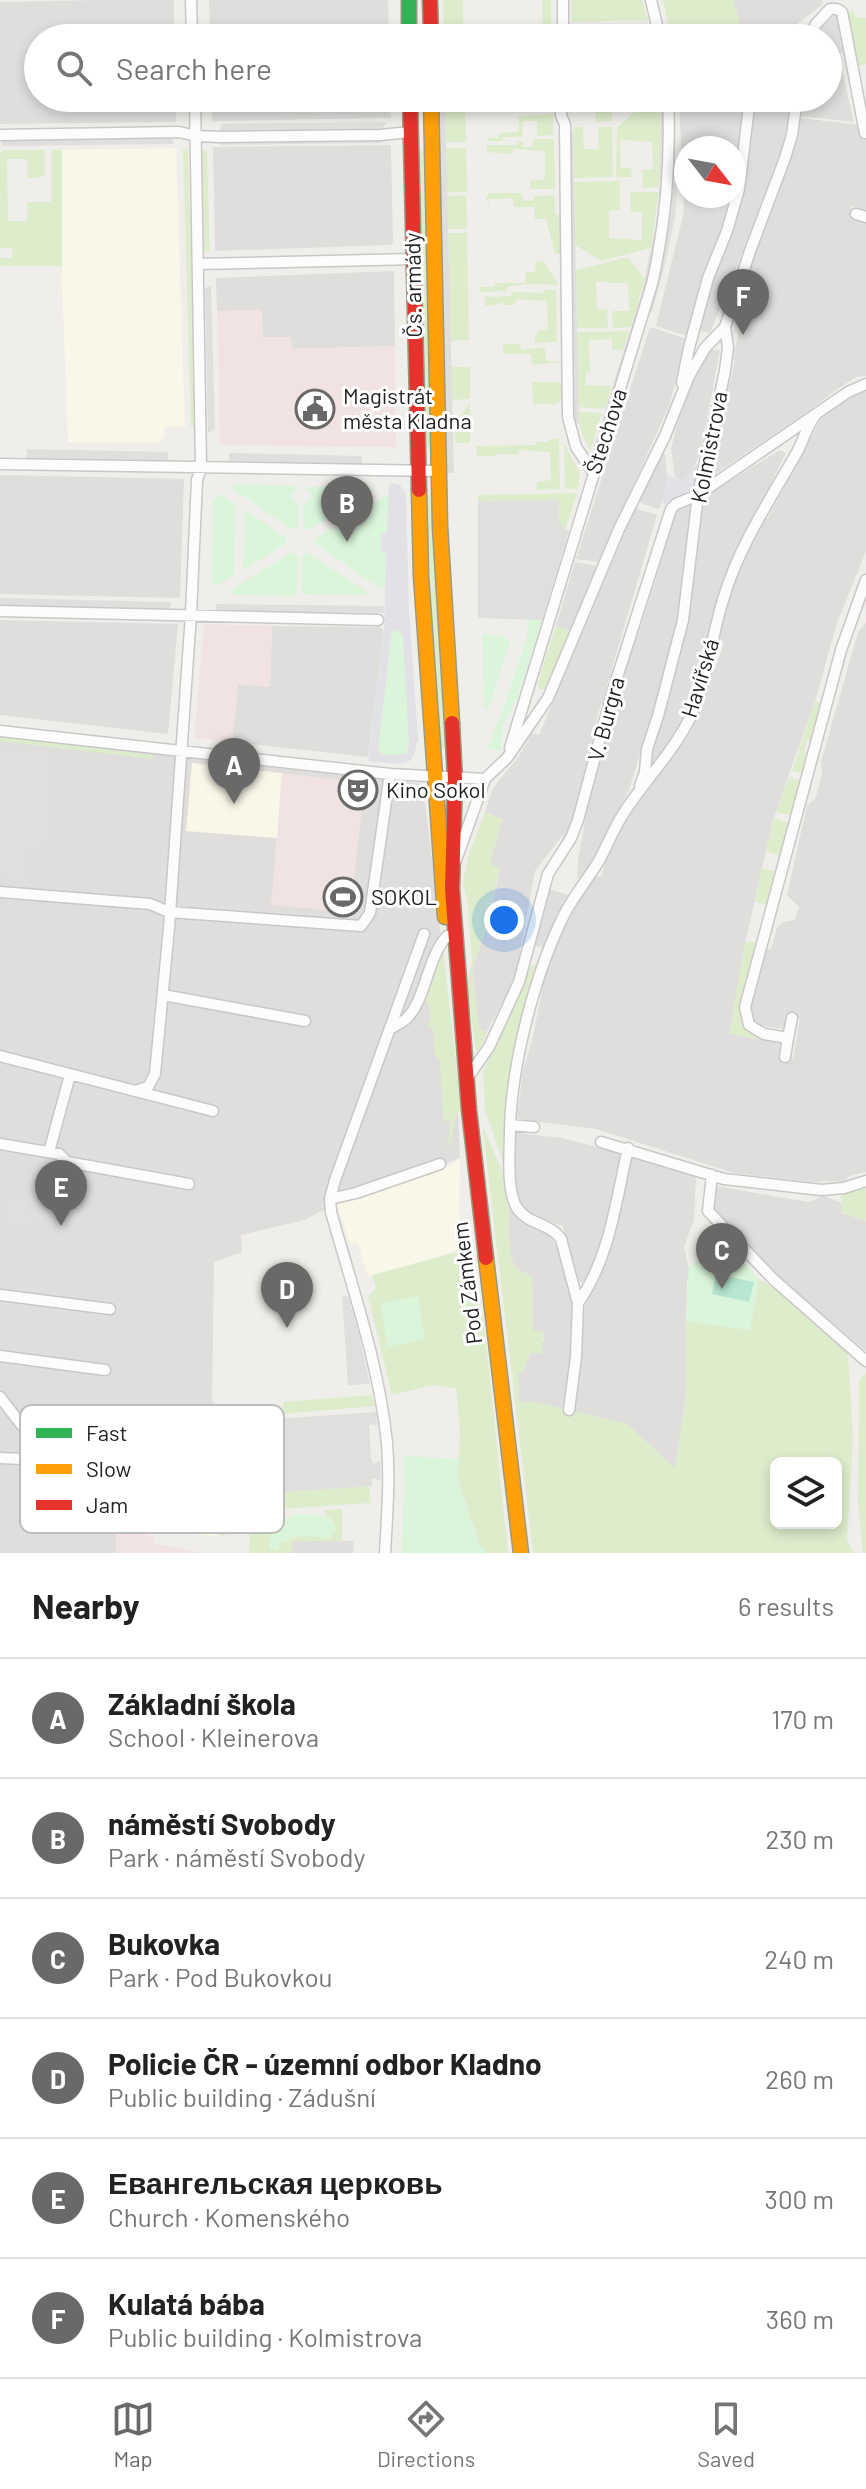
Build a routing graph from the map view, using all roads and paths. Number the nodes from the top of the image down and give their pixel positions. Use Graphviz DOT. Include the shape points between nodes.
graph roads {
  1 [pos="191,0"];
  2 [pos="409,0"];
  3 [pos="430,0"];
  4 [pos="563,0"];
  5 [pos="651,0"];
  6 [pos="192,24"];
  7 [pos="409,24"];
  8 [pos="431,24"];
  9 [pos="563,24"];
  10 [pos="657,24"];
  11 [pos="816,24"];
  12 [pos="195,112"];
  13 [pos="410,112"];
  14 [pos="431,112"];
  15 [pos="561,112"];
  16 [pos="668,112"];
  17 [pos="748,112"];
  18 [pos="795,112"];
  19 [pos="410,132"];
  20 [pos="865,133"];
  21 [pos="0,135"];
  22 [pos="196,136"];
  23 [pos="414,259"];
  24 [pos="198,264"];
  25 [pos="725,327"];
  26 [pos="866,384"];
  27 [pos="680,394"];
  28 [pos="814,417"];
  29 [pos="0,464"];
  30 [pos="201,468"];
  31 [pos="417,470"];
  32 [pos="439,471"];
  33 [pos="593,472"];
  34 [pos="698,495"];
  35 [pos="866,580"];
  36 [pos="0,611"];
  37 [pos="191,614"];
  38 [pos="378,620"];
  39 [pos="0,731"];
  40 [pos="180,751"];
  41 [pos="507,758"];
  42 [pos="390,774"];
  43 [pos="433,777"];
  44 [pos="455,779"];
  45 [pos="485,779"];
  46 [pos="633,801"];
  47 [pos="453,870"];
  48 [pos="0,892"];
  49 [pos="169,912"];
  50 [pos="424,934"];
  51 [pos="447,936"];
  52 [pos="163,995"];
  53 [pos="460,1008"];
  54 [pos="792,1018"];
  55 [pos="305,1021"];
  56 [pos="390,1029"];
  57 [pos="788,1038"];
  58 [pos="0,1056"];
  59 [pos="785,1057"];
  60 [pos="70,1075"];
  61 [pos="466,1080"];
  62 [pos="135,1091"];
  63 [pos="213,1111"];
  64 [pos="510,1125"];
  65 [pos="534,1127"];
  66 [pos="601,1142"];
  67 [pos="0,1144"];
  68 [pos="628,1148"];
  69 [pos="49,1152"];
  70 [pos="440,1164"];
  71 [pos="712,1175"];
  72 [pos="866,1181"];
  73 [pos="189,1184"];
  74 [pos="330,1199"];
  75 [pos="0,1295"];
  76 [pos="578,1303"];
  77 [pos="110,1309"];
  78 [pos="0,1356"];
  79 [pos="866,1361"];
  80 [pos="105,1370"];
  81 [pos="0,1397"];
  82 [pos="569,1410"];
  83 [pos="20,1423"];
  84 [pos="0,1458"];
  85 [pos="20,1459"];
  86 [pos="385,1553"];
  87 [pos="521,1553"];
  1 -- 6 [label="street"];
  2 -- 7 [label="main road"];
  3 -- 8 [label="main road"];
  4 -- 9 [label="street"];
  5 -- 10 [label="street"];
  11 -- 20 [label="street" via="830,9 842,12"];
  12 -- 22 [label="street"];
  13 -- 19 [label="main road, Čs. armády"];
  14 -- 32 [label="main road, Čs. armády"];
  15 -- 33 [label="street" via="567,197 568,417 574,441"];
  16 -- 33 [label="street, Štechova" via="668,183 658,258"];
  17 -- 27 [label="street" via="739,189 701,302"];
  18 -- 25 [label="street, Kolmistrova" via="785,158"];
  19 -- 22 [label="street"];
  19 -- 23 [label="main road, Čs. armády"];
  21 -- 22 [label="street"];
  22 -- 24 [label="street"];
  23 -- 24 [label="street"];
  23 -- 31 [label="main road, Čs. armády"];
  24 -- 30 [label="street"];
  25 -- 27 [label="street" via="703,351"];
  25 -- 34 [label="street, Kolmistrova" via="725,371"];
  26 -- 28 [label="street, Havířská"];
  27 -- 41 [label="street" via="549,696"];
  28 -- 34 [label="street, V. Burgra"];
  28 -- 46 [label="street, Havířská" via="733,570 689,719"];
  29 -- 30 [label="street"];
  30 -- 31 [label="street"];
  30 -- 37 [label="street"];
  31 -- 32 [label="street"];
  31 -- 43 [label="main road, Čs. armády"];
  32 -- 44 [label="main road, Čs. armády"];
  33 -- 41 [label="street, Štechova"];
  34 -- 46 [label="street, Kolmistrova" via="681,628 647,749 644,778"];
  34 -- 61 [label="street, V. Burgra" via="671,509 578,820 548,874 519,982 489,1047"];
  35 -- 57 [label="street" via="841,650 745,1007 749,1025"];
  36 -- 37 [label="street"];
  37 -- 38 [label="street"];
  37 -- 40 [label="street"];
  39 -- 40 [label="street"];
  40 -- 42 [label="street"];
  40 -- 49 [label="street"];
  41 -- 45 [label="street"];
  42 -- 43 [label="street"];
  42 -- 49 [label="street" via="370,913 361,926"];
  43 -- 44 [label="street"];
  43 -- 51 [label="main road, Čs. armády"];
  44 -- 45 [label="street"];
  44 -- 47 [label="main road, Čs. armády"];
  45 -- 47 [label="street"];
  46 -- 64 [label="street, Havířská" via="564,914 537,982 513,1087"];
  47 -- 53 [label="main road, Čs. armády"];
  48 -- 49 [label="street" via="150,904"];
  49 -- 52 [label="street"];
  50 -- 56 [label="street"];
  51 -- 53 [label="main road, Čs. armády"];
  51 -- 56 [label="street" via="407,1018"];
  52 -- 55 [label="street"];
  52 -- 62 [label="street" via="155,1074 148,1087"];
  53 -- 61 [label="main road, Pod Zámkem"];
  54 -- 57 [label="street"];
  56 -- 74 [label="street"];
  57 -- 59 [label="street"];
  58 -- 60 [label="street"];
  60 -- 62 [label="street"];
  60 -- 69 [label="street"];
  61 -- 87 [label="main road, Pod Zámkem"];
  62 -- 63 [label="street"];
  64 -- 65 [label="street"];
  64 -- 76 [label="street, Havířská" via="516,1206 561,1239"];
  66 -- 68 [label="street"];
  67 -- 69 [label="street"];
  68 -- 71 [label="street"];
  68 -- 76 [label="street" via="599,1265"];
  69 -- 73 [label="street" via="67,1162"];
  70 -- 74 [label="street"];
  71 -- 72 [label="street" via="821,1190"];
  71 -- 79 [label="street" via="708,1211 774,1280"];
  74 -- 86 [label="street" via="384,1418"];
  75 -- 77 [label="street"];
  76 -- 82 [label="street"];
  78 -- 80 [label="street"];
  81 -- 83 [label="street"];
  84 -- 85 [label="street"];
}
